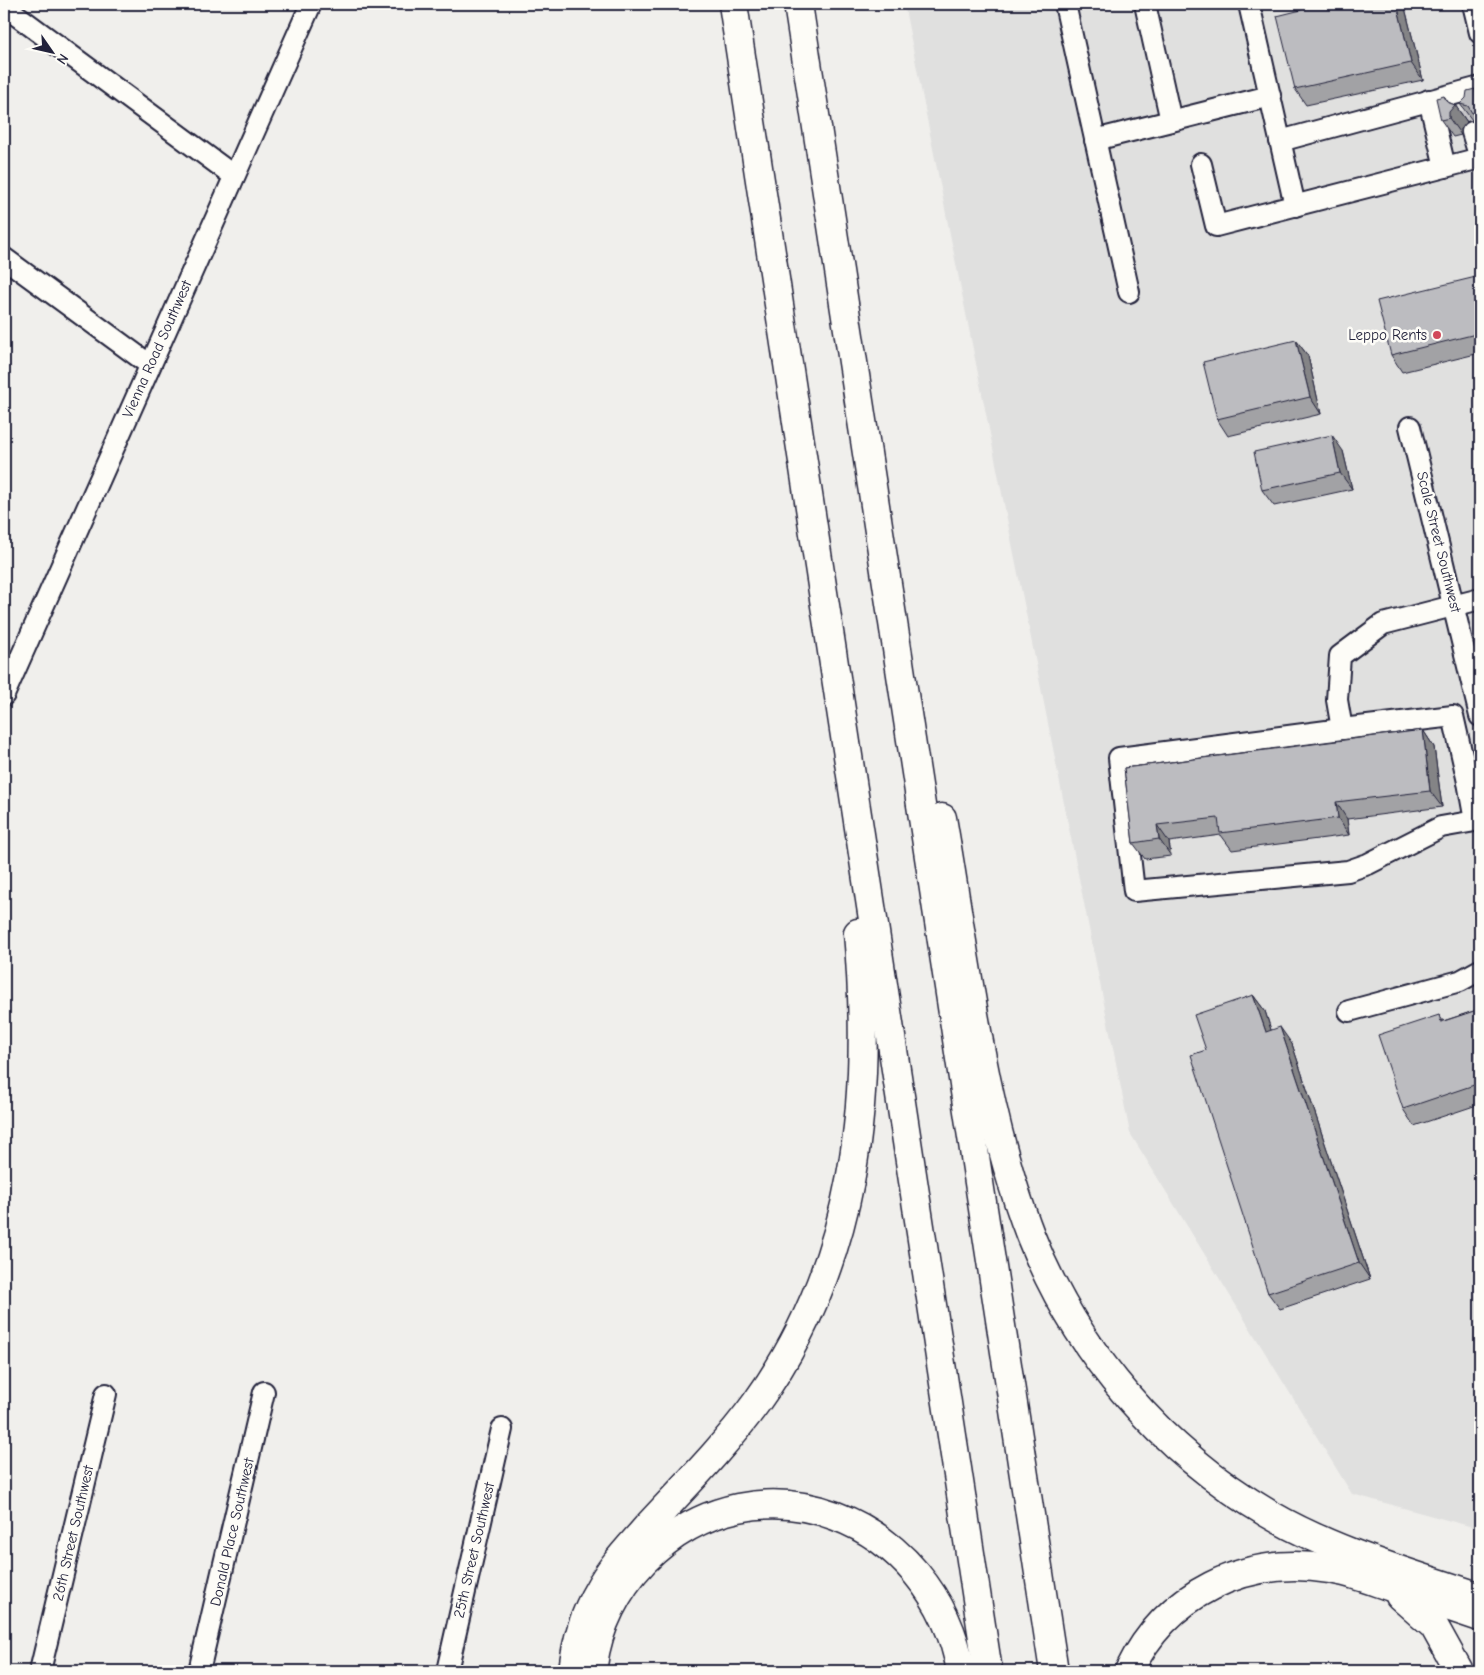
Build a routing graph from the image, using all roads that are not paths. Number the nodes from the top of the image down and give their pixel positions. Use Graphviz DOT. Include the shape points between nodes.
graph roads {
  1 [pos="311,4"];
  2 [pos="733,4"];
  3 [pos="798,4"];
  4 [pos="1065,4"];
  5 [pos="1145,4"];
  6 [pos="1249,4"];
  7 [pos="1473,4"];
  8 [pos="4,6"];
  9 [pos="1480,33"];
  10 [pos="1270,96"];
  11 [pos="1470,96"];
  12 [pos="1429,100"];
  13 [pos="1171,121"];
  14 [pos="1472,132"];
  15 [pos="1095,140"];
  16 [pos="1280,140"];
  17 [pos="1480,158"];
  18 [pos="1201,164"];
  19 [pos="1445,167"];
  20 [pos="234,176"];
  21 [pos="1295,206"];
  22 [pos="4,258"];
  23 [pos="1129,292"];
  24 [pos="850,345"];
  25 [pos="150,365"];
  26 [pos="1410,427"];
  27 [pos="805,476"];
  28 [pos="1480,599"];
  29 [pos="1454,605"];
  30 [pos="4,695"];
  31 [pos="1480,716"];
  32 [pos="1342,729"];
  33 [pos="1474,781"];
  34 [pos="1480,970"];
  35 [pos="1349,1011"];
  36 [pos="264,1392"];
  37 [pos="106,1394"];
  38 [pos="502,1429"];
  39 [pos="1368,1579"];
  40 [pos="1480,1597"];
  41 [pos="1480,1618"];
  42 [pos="40,1671"];
  43 [pos="199,1671"];
  44 [pos="446,1671"];
  45 [pos="574,1671"];
  46 [pos="593,1671"];
  47 [pos="961,1671"];
  48 [pos="988,1671"];
  49 [pos="1054,1671"];
  50 [pos="1129,1671"];
  51 [pos="1459,1671"];
  1 -- 20 [label="street, Vienna Road Southwest"];
  2 -- 27 [label="highway"];
  3 -- 24 [label="highway"];
  4 -- 15 [label="street"];
  5 -- 13 [label="street"];
  6 -- 10 [label="street"];
  7 -- 9 [label="street"];
  8 -- 20 [label="street"];
  10 -- 13 [label="street"];
  10 -- 16 [label="street"];
  11 -- 12 [label="street"];
  12 -- 16 [label="street"];
  12 -- 19 [label="street"];
  13 -- 15 [label="street"];
  14 -- 17 [label="street"];
  15 -- 23 [label="street"];
  16 -- 21 [label="street"];
  17 -- 19 [label="street"];
  18 -- 21 [label="street" via="1216,226"];
  19 -- 21 [label="street"];
  20 -- 25 [label="street, Vienna Road Southwest"];
  22 -- 25 [label="street"];
  24 -- 40 [label="highway" via="890,514 990,1091 1016,1196 1054,1288 1117,1385 1170,1440 1227,1487 1270,1514 1346,1551"];
  24 -- 49 [label="highway"];
  25 -- 30 [label="street, Vienna Road Southwest"];
  26 -- 29 [label="street, Scale Street Southwest"];
  27 -- 45 [label="highway" via="803,551 852,881 861,965 861,1104 849,1194 824,1275 789,1350 745,1416 607,1576 588,1609"];
  27 -- 48 [label="highway"];
  28 -- 29 [label="street"];
  29 -- 31 [label="street, Scale Street Southwest"];
  29 -- 32 [label="street" via="1383,624 1340,656 1337,700"];
  32 -- 33 [label="street" via="1454,716"];
  32 -- 33 [label="street" via="1119,758 1134,891 1348,871 1441,827 1475,821"];
  34 -- 35 [label="street" via="1460,981"];
  36 -- 43 [label="street, Donald Place Southwest"];
  37 -- 42 [label="street, 26th Street Southwest"];
  38 -- 44 [label="street, 25th Street Southwest"];
  39 -- 41 [label="highway"];
  39 -- 50 [label="highway" via="1330,1569 1292,1565 1254,1569 1218,1581 1196,1593 1157,1626"];
  39 -- 51 [label="highway" via="1407,1601 1434,1626"];
  46 -- 47 [label="highway" via="599,1638 608,1614 634,1571 652,1553 694,1525 719,1514 760,1505 809,1508 857,1524 881,1538 903,1557 936,1599 948,1625"];
}
